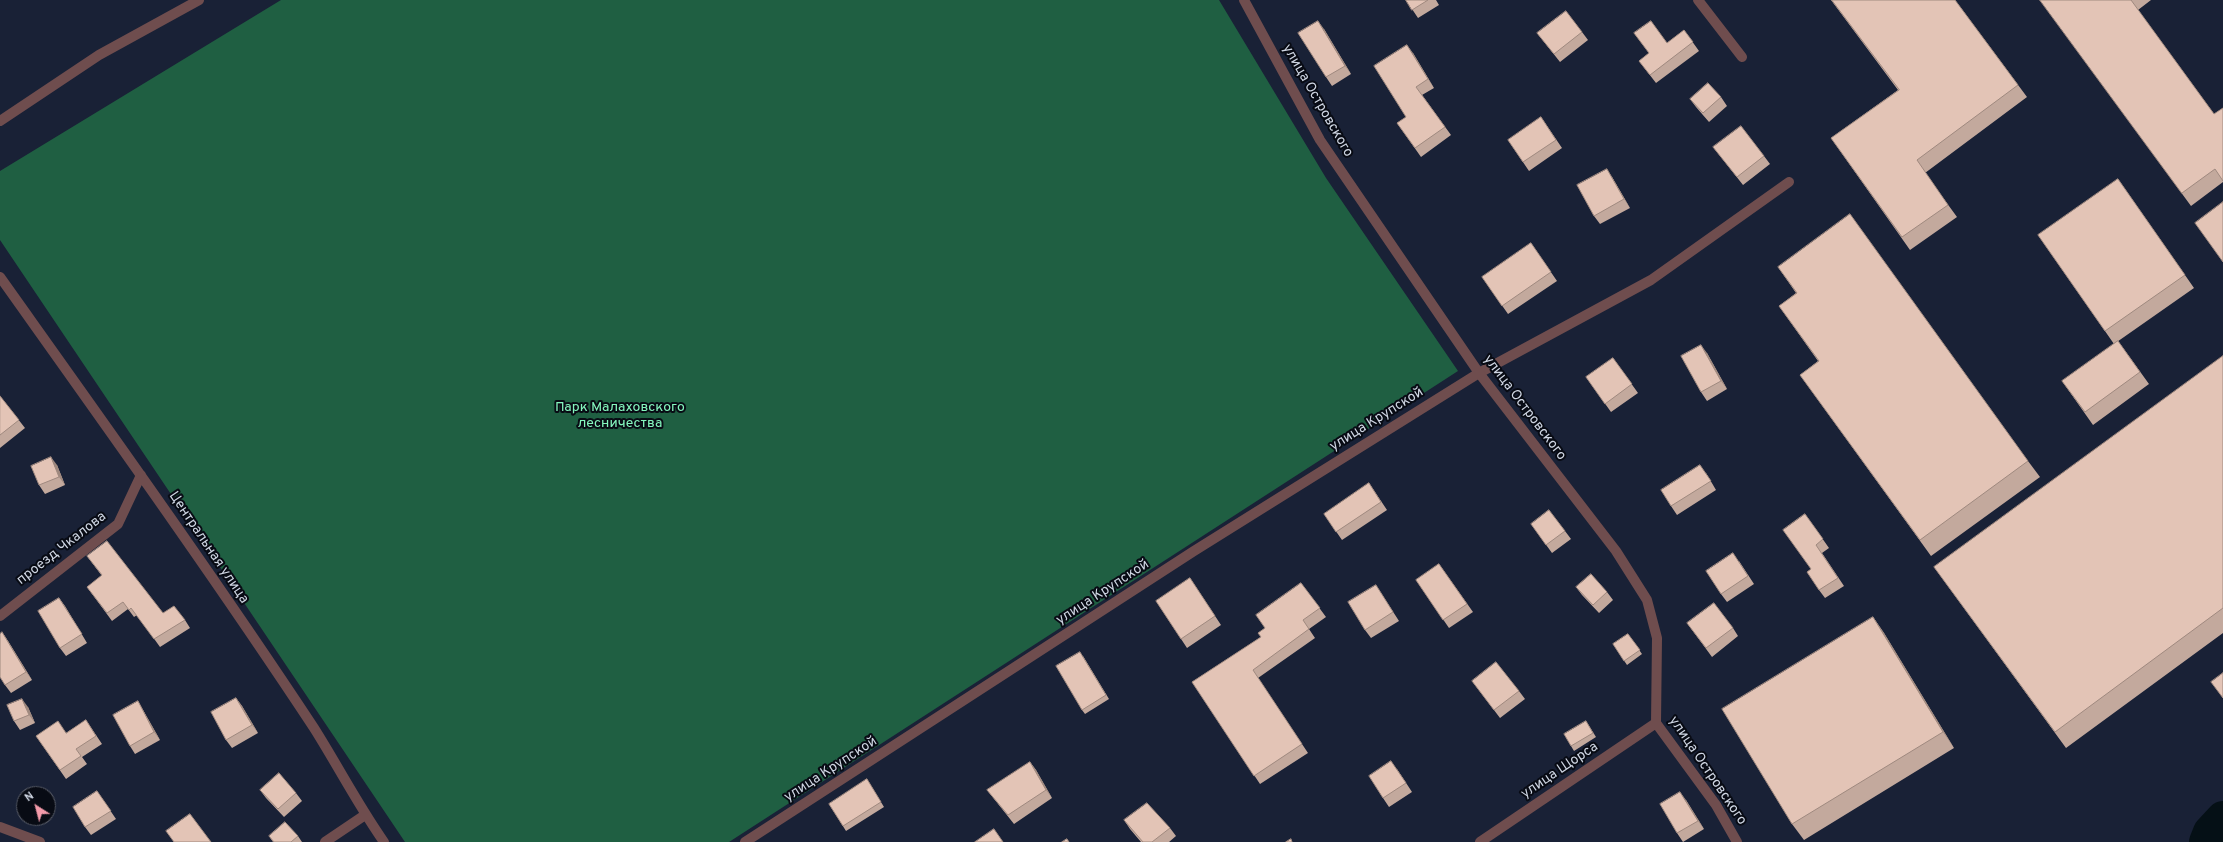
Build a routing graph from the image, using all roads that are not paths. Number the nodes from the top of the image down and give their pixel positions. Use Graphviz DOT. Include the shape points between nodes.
graph roads {
  1 [pos="199,0"];
  2 [pos="1244,0"];
  3 [pos="1698,0"];
  4 [pos="1742,57"];
  5 [pos="0,121"];
  6 [pos="1789,182"];
  7 [pos="0,277"];
  8 [pos="1479,373"];
  9 [pos="142,475"];
  10 [pos="0,616"];
  11 [pos="1656,723"];
  12 [pos="365,815"];
  13 [pos="0,827"];
  14 [pos="40,842"];
  15 [pos="325,842"];
  16 [pos="384,842"];
  17 [pos="746,842"];
  18 [pos="1480,842"];
  19 [pos="1737,842"];
  1 -- 5 [label="street" via="99,55"];
  2 -- 8 [label="street, улица Островского" via="1320,140"];
  3 -- 4 [label="street"];
  6 -- 8 [label="street, улица Крупской" via="1651,280"];
  7 -- 9 [label="street, Центральная улица"];
  8 -- 11 [label="street, улица Островского" via="1616,551 1648,600 1657,638"];
  8 -- 17 [label="street, улица Крупской" via="1194,551"];
  9 -- 10 [label="street, проезд Чкалова" via="118,524"];
  9 -- 12 [label="street, Центральная улица" via="314,729"];
  11 -- 18 [label="street, улица Щорса"];
  11 -- 19 [label="street, улица Островского" via="1716,805"];
  12 -- 15 [label="street"];
  12 -- 16 [label="street, Центральная улица"];
  13 -- 14 [label="street"];
}
